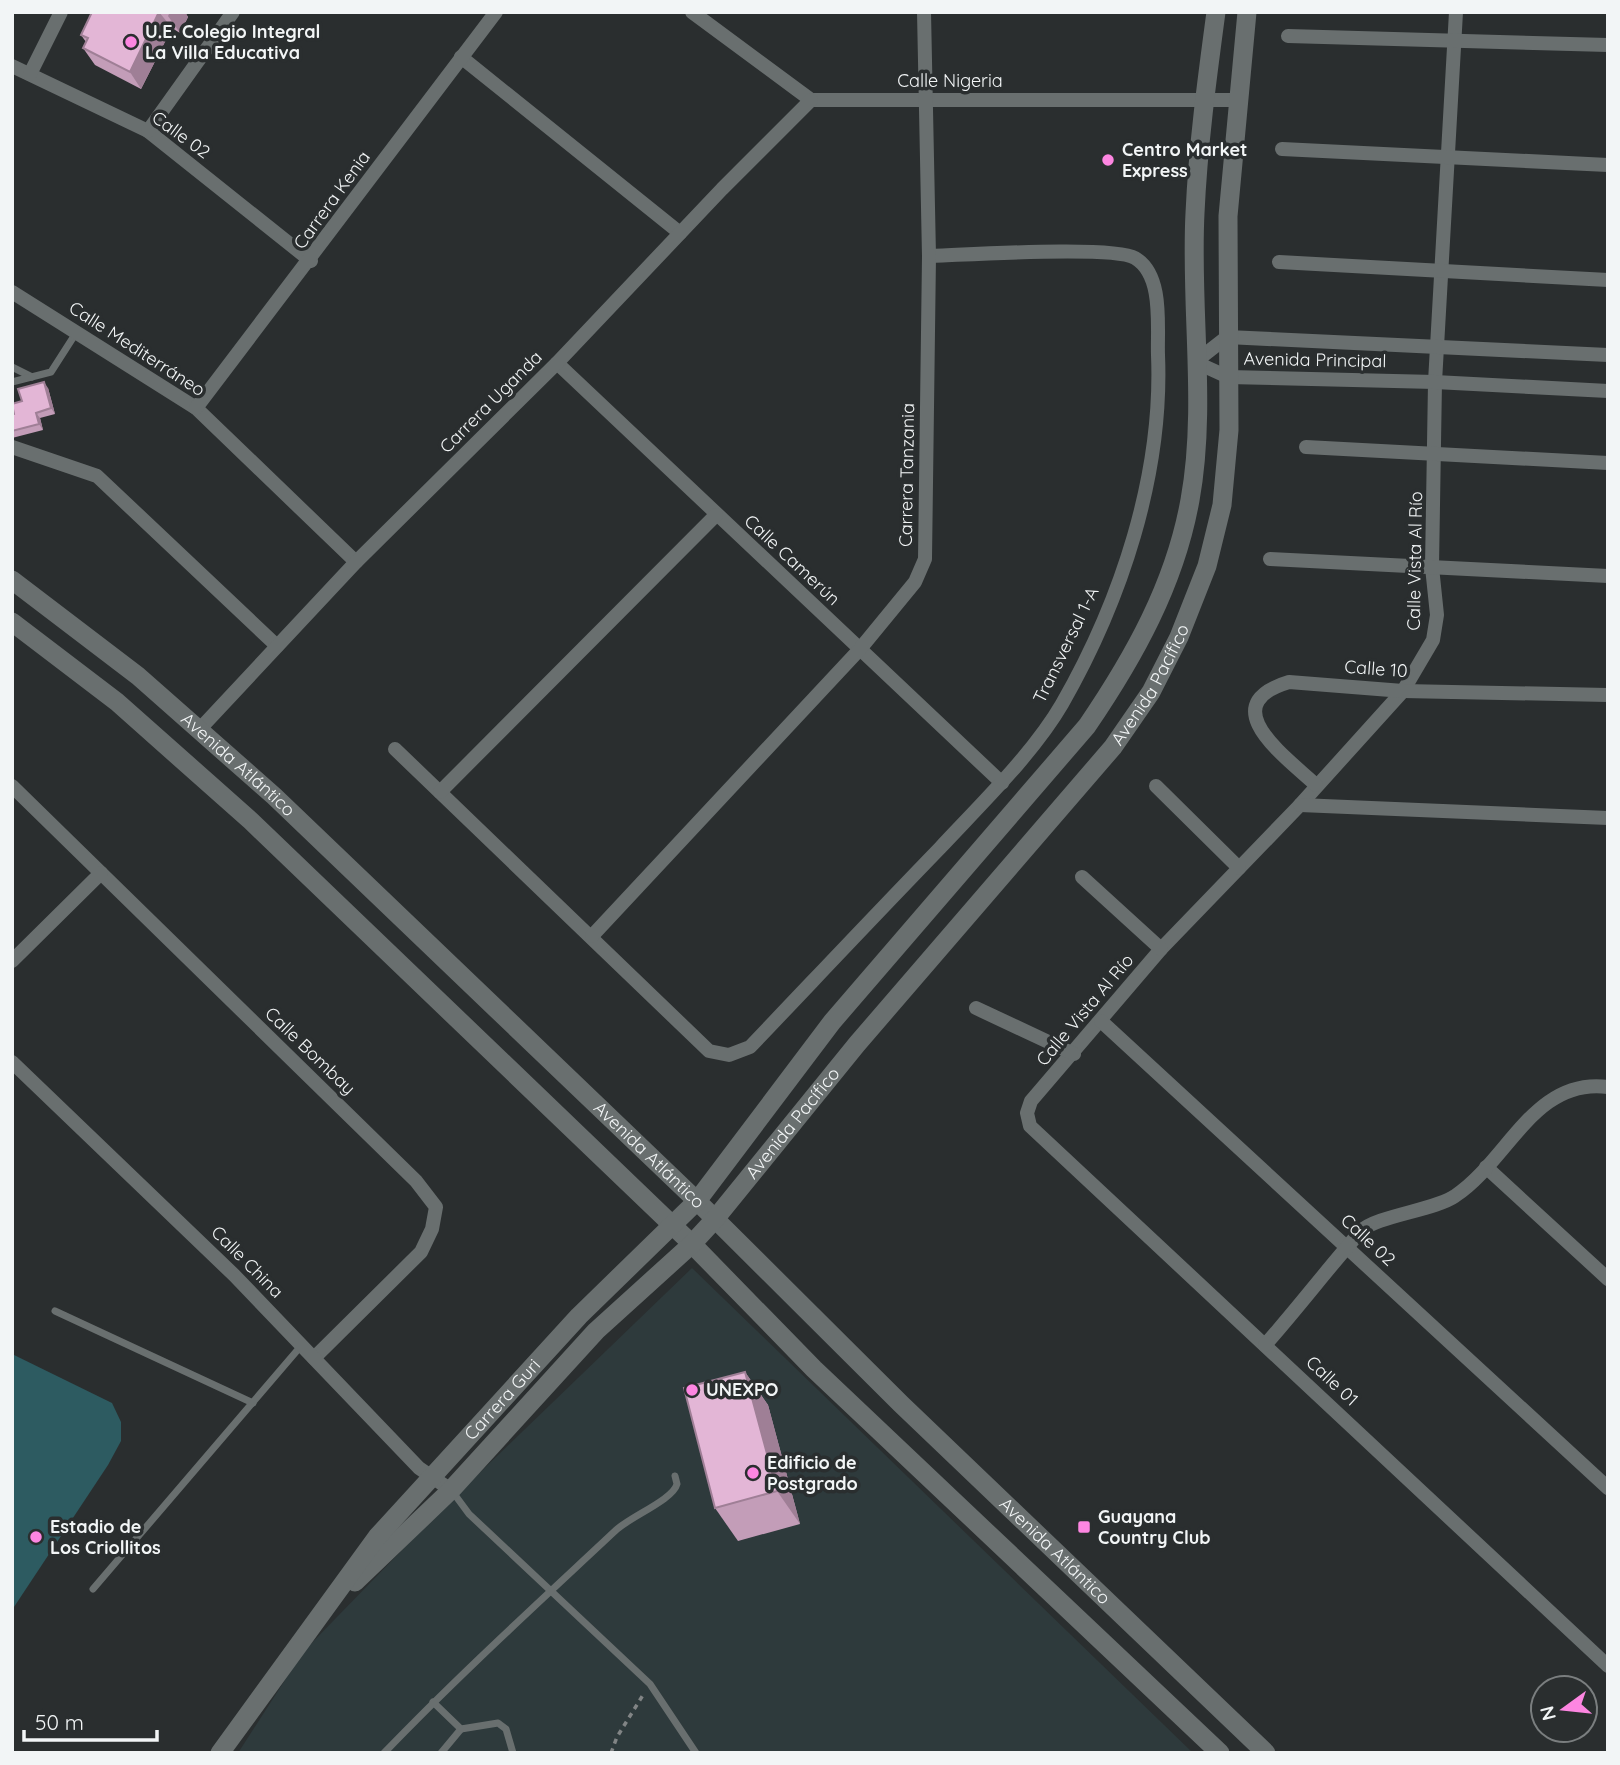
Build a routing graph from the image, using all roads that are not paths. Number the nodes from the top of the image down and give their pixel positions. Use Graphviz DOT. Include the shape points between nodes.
graph roads {
  1 [pos="61,12"];
  2 [pos="233,12"];
  3 [pos="496,12"];
  4 [pos="692,12"];
  5 [pos="924,12"];
  6 [pos="1216,12"];
  7 [pos="1247,12"];
  8 [pos="1457,12"];
  9 [pos="1288,36"];
  10 [pos="1455,40"];
  11 [pos="1608,45"];
  12 [pos="461,58"];
  13 [pos="12,66"];
  14 [pos="30,74"];
  15 [pos="811,100"];
  16 [pos="924,100"];
  17 [pos="1205,100"];
  18 [pos="1237,100"];
  19 [pos="148,131"];
  20 [pos="1282,149"];
  21 [pos="1448,160"];
  22 [pos="1608,165"];
  23 [pos="680,233"];
  24 [pos="929,256"];
  25 [pos="311,261"];
  26 [pos="1279,262"];
  27 [pos="1442,270"];
  28 [pos="1608,279"];
  29 [pos="12,292"];
  30 [pos="76,333"];
  31 [pos="1227,337"];
  32 [pos="1438,345"];
  33 [pos="1608,355"];
  34 [pos="1195,362"];
  35 [pos="557,363"];
  36 [pos="12,367"];
  37 [pos="32,377"];
  38 [pos="1228,377"];
  39 [pos="12,382"];
  40 [pos="1434,382"];
  41 [pos="1608,391"];
  42 [pos="196,408"];
  43 [pos="12,447"];
  44 [pos="1307,447"];
  45 [pos="1436,451"];
  46 [pos="1608,463"];
  47 [pos="716,515"];
  48 [pos="1270,559"];
  49 [pos="356,562"];
  50 [pos="1432,567"];
  51 [pos="1608,576"];
  52 [pos="12,580"];
  53 [pos="12,622"];
  54 [pos="277,646"];
  55 [pos="860,649"];
  56 [pos="1403,691"];
  57 [pos="1608,695"];
  58 [pos="198,731"];
  59 [pos="395,750"];
  60 [pos="1002,783"];
  61 [pos="1315,785"];
  62 [pos="12,786"];
  63 [pos="1156,786"];
  64 [pos="440,792"];
  65 [pos="1300,805"];
  66 [pos="1608,818"];
  67 [pos="1239,868"];
  68 [pos="101,873"];
  69 [pos="1082,877"];
  70 [pos="592,936"];
  71 [pos="1161,949"];
  72 [pos="12,961"];
  73 [pos="884,962"];
  74 [pos="916,975"];
  75 [pos="975,1008"];
  76 [pos="1101,1021"];
  77 [pos="1074,1054"];
  78 [pos="12,1062"];
  79 [pos="1607,1087"];
  80 [pos="1030,1126"];
  81 [pos="1486,1167"];
  82 [pos="697,1200"];
  83 [pos="715,1219"];
  84 [pos="672,1226"];
  85 [pos="692,1244"];
  86 [pos="1349,1249"];
  87 [pos="1608,1279"];
  88 [pos="55,1311"];
  89 [pos="302,1345"];
  90 [pos="1265,1345"];
  91 [pos="314,1358"];
  92 [pos="253,1402"];
  93 [pos="675,1476"];
  94 [pos="433,1478"];
  95 [pos="1608,1489"];
  96 [pos="451,1490"];
  97 [pos="93,1589"];
  98 [pos="552,1590"];
  99 [pos="324,1612"];
  100 [pos="1608,1666"];
  101 [pos="433,1702"];
  102 [pos="461,1730"];
  103 [pos="443,1752"];
  104 [pos="220,1753"];
  105 [pos="384,1753"];
  106 [pos="513,1753"];
  107 [pos="696,1753"];
  108 [pos="1220,1753"];
  109 [pos="1266,1753"];
  1 -- 14 [label="street"];
  2 -- 19 [label="street"];
  3 -- 12 [label="street, Carrera Kenia"];
  4 -- 15 [label="street"];
  5 -- 16 [label="street, Carrera Tanzania"];
  6 -- 17 [label="street, Avenida Pacífico"];
  7 -- 18 [label="street, Avenida Pacífico"];
  8 -- 10 [label="street, Calle Vista Al Río"];
  9 -- 10 [label="street"];
  10 -- 11 [label="street"];
  10 -- 21 [label="street, Calle Vista Al Río"];
  12 -- 23 [label="street"];
  12 -- 25 [label="street, Carrera Kenia"];
  13 -- 14 [label="street, Calle 02"];
  14 -- 19 [label="street, Calle 02"];
  15 -- 16 [label="street, Calle Nigeria"];
  15 -- 23 [label="street, Carrera Uganda"];
  16 -- 17 [label="street, Calle Nigeria"];
  16 -- 24 [label="street, Carrera Tanzania"];
  17 -- 18 [label="street, Calle Nigeria"];
  17 -- 34 [label="street, Avenida Pacífico" via="1195,214"];
  18 -- 31 [label="street, Avenida Pacífico" via="1228,216"];
  19 -- 25 [label="street, Calle 02"];
  20 -- 21 [label="street"];
  21 -- 22 [label="street"];
  21 -- 27 [label="street, Calle Vista Al Río"];
  23 -- 35 [label="street, Carrera Uganda"];
  24 -- 55 [label="street, Carrera Tanzania" via="925,559 915,582"];
  24 -- 60 [label="street, Transversal 1-A" via="1105,252 1135,258 1156,292 1159,391 1140,520 1105,614 1061,705"];
  25 -- 42 [label="street, Carrera Kenia"];
  26 -- 27 [label="street"];
  27 -- 28 [label="street"];
  27 -- 32 [label="street, Calle Vista Al Río"];
  29 -- 30 [label="street, Calle Mediterráneo"];
  30 -- 37 [label="lane" via="51,372"];
  30 -- 42 [label="street, Calle Mediterráneo"];
  31 -- 32 [label="street, Avenida Principal"];
  31 -- 34 [label="street, Avenida Principal"];
  31 -- 38 [label="street, Avenida Pacífico"];
  32 -- 33 [label="street, Avenida Principal"];
  32 -- 40 [label="street, Calle Vista Al Río"];
  34 -- 38 [label="street, Avenida Principal"];
  34 -- 73 [label="street, Avenida Pacífico" via="1190,500 1176,556 1144,634 1087,726"];
  35 -- 47 [label="street, Calle Camerún"];
  35 -- 49 [label="street, Carrera Uganda"];
  36 -- 37 [label="lane"];
  37 -- 39 [label="lane"];
  38 -- 40 [label="street, Avenida Principal"];
  38 -- 74 [label="street, Avenida Pacífico" via="1222,505 1207,566 1179,638 1151,692 1113,747"];
  40 -- 41 [label="street, Avenida Principal"];
  40 -- 45 [label="street, Calle Vista Al Río"];
  42 -- 49 [label="street, Calle Mediterráneo"];
  43 -- 54 [label="street" via="97,476"];
  44 -- 45 [label="street"];
  45 -- 46 [label="street"];
  45 -- 50 [label="street, Calle Vista Al Río"];
  47 -- 55 [label="street, Calle Camerún"];
  47 -- 64 [label="street"];
  48 -- 50 [label="street"];
  49 -- 54 [label="street, Carrera Uganda"];
  50 -- 51 [label="street"];
  50 -- 56 [label="street, Calle Vista Al Río" via="1437,615 1433,639"];
  52 -- 58 [label="street, Avenida Atlántico" via="138,676"];
  53 -- 84 [label="street, Avenida Atlántico" via="117,702 251,821"];
  54 -- 58 [label="street, Carrera Uganda"];
  55 -- 60 [label="street, Calle Camerún"];
  55 -- 70 [label="street, Carrera Tanzania"];
  56 -- 57 [label="street, Calle 10"];
  56 -- 61 [label="street, Calle Vista Al Río"];
  56 -- 61 [label="street, Calle 10" via="1289,681 1273,686 1258,699 1254,717 1260,732"];
  58 -- 82 [label="street, Avenida Atlántico" via="274,796"];
  59 -- 64 [label="street"];
  60 -- 70 [label="street, Transversal 1-A" via="750,1047 729,1055 709,1051"];
  61 -- 65 [label="street, Calle Vista Al Río"];
  62 -- 68 [label="street, Calle Bombay"];
  63 -- 67 [label="street"];
  64 -- 70 [label="street"];
  65 -- 66 [label="street"];
  65 -- 67 [label="street, Calle Vista Al Río"];
  67 -- 71 [label="street, Calle Vista Al Río"];
  68 -- 72 [label="street"];
  68 -- 91 [label="street, Calle Bombay" via="416,1181 436,1207 421,1252"];
  69 -- 71 [label="street"];
  71 -- 76 [label="street, Calle Vista Al Río"];
  73 -- 74 [label="street"];
  73 -- 82 [label="street, Avenida Pacífico" via="832,1022"];
  74 -- 83 [label="street, Avenida Pacífico"];
  75 -- 77 [label="street"];
  76 -- 77 [label="street, Calle Vista Al Río"];
  76 -- 86 [label="street, Calle 02"];
  77 -- 80 [label="street, Calle Vista Al Río" via="1031,1101 1027,1113"];
  78 -- 89 [label="street, Calle China"];
  79 -- 81 [label="street" via="1581,1085 1541,1106"];
  80 -- 90 [label="street, Calle 01"];
  81 -- 86 [label="street" via="1454,1198 1363,1229"];
  81 -- 87 [label="street"];
  82 -- 83 [label="street, Avenida Atlántico"];
  82 -- 84 [label="street, Carrera Guri"];
  83 -- 85 [label="street, Carrera Guri"];
  83 -- 109 [label="street, Avenida Atlántico"];
  84 -- 85 [label="street, Avenida Atlántico"];
  84 -- 94 [label="street, Carrera Guri" via="579,1316"];
  85 -- 96 [label="street, Carrera Guri" via="596,1331"];
  85 -- 108 [label="street, Avenida Atlántico" via="814,1369"];
  86 -- 90 [label="street"];
  86 -- 95 [label="street, Calle 02"];
  88 -- 92 [label="lane"];
  89 -- 91 [label="street, Calle China"];
  89 -- 92 [label="lane"];
  90 -- 100 [label="street, Calle 01"];
  91 -- 94 [label="street, Calle China"];
  92 -- 97 [label="lane"];
  93 -- 98 [label="lane" via="677,1484 671,1496 624,1521"];
  94 -- 96 [label="street, Calle China"];
  94 -- 99 [label="street, Carrera Guri" via="377,1536"];
  96 -- 98 [label="lane" via="469,1514"];
  96 -- 99 [label="street, Carrera Guri"];
  98 -- 101 [label="lane"];
  98 -- 107 [label="lane" via="650,1684"];
  99 -- 104 [label="street, Carrera Guri"];
  101 -- 102 [label="lane"];
  101 -- 105 [label="lane"];
  102 -- 103 [label="lane"];
  102 -- 106 [label="lane" via="498,1723 506,1729"];
}
